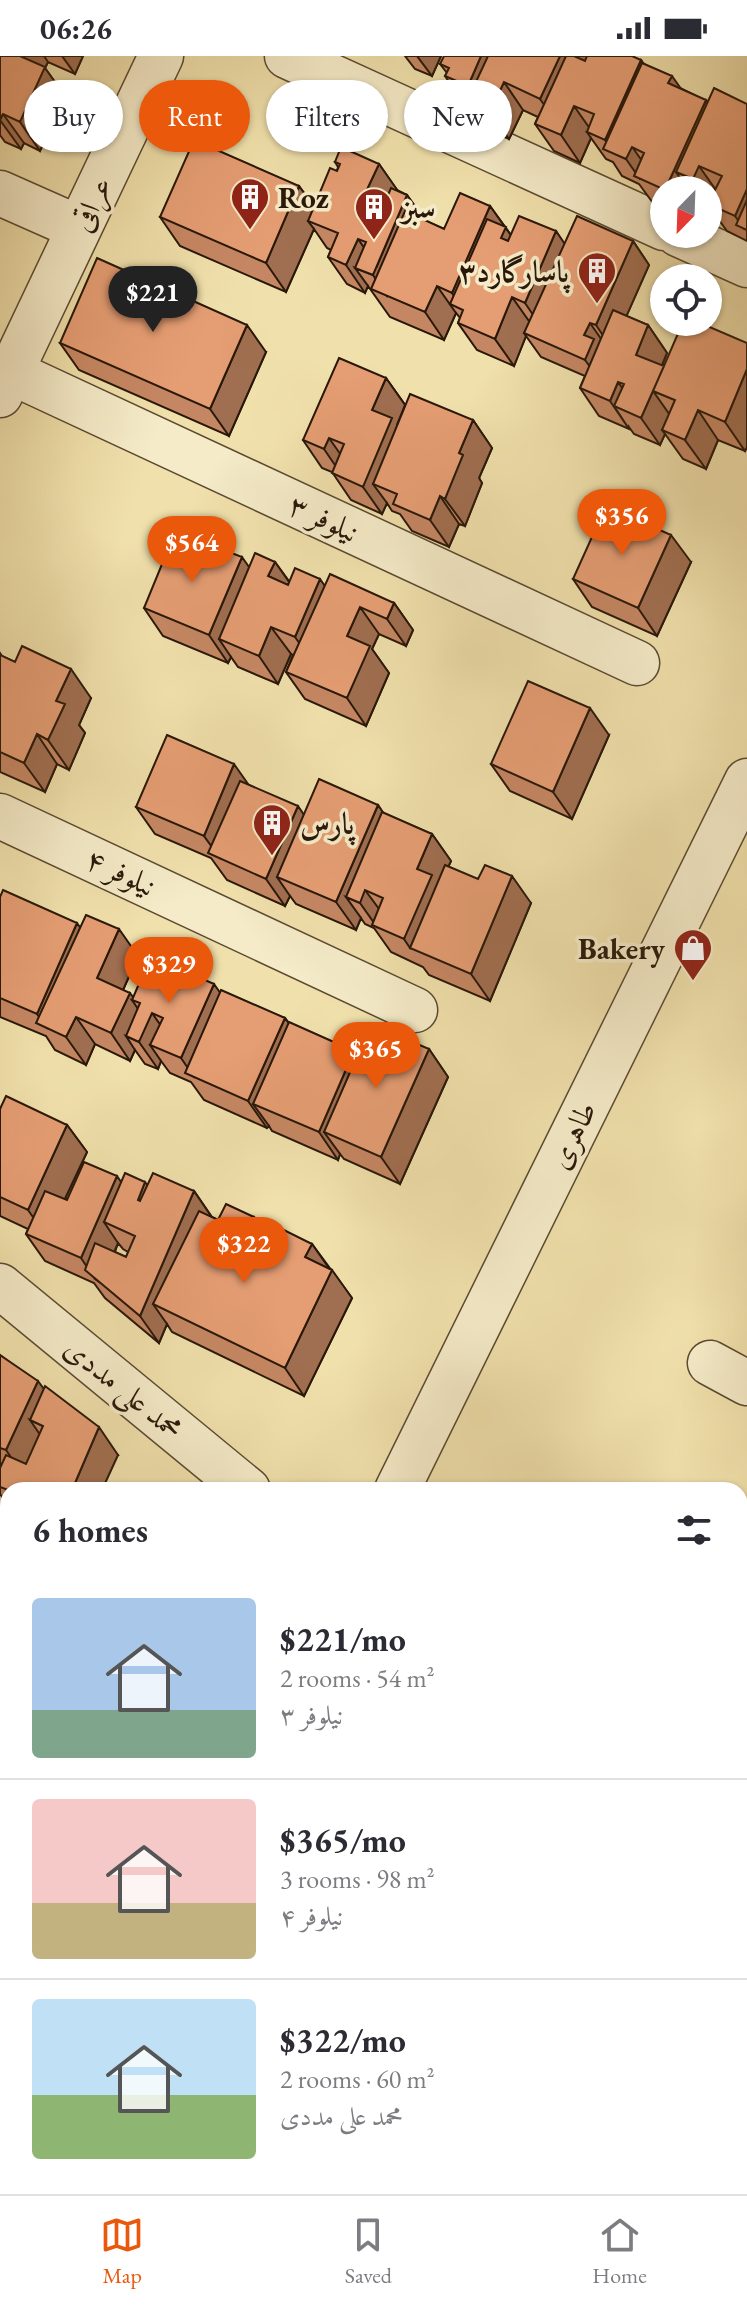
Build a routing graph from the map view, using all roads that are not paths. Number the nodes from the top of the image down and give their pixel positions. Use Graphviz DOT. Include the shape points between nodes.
graph roads {
  1 [pos="161,56"];
  2 [pos="287,56"];
  3 [pos="0,193"];
  4 [pos="650,222"];
  5 [pos="79,228"];
  6 [pos="709,248"];
  7 [pos="747,265"];
  8 [pos="5,384"];
  9 [pos="637,663"];
  10 [pos="747,781"];
  11 [pos="0,816"];
  12 [pos="415,1010"];
  13 [pos="0,1286"];
  14 [pos="238,1482"];
  15 [pos="401,1482"];
  1 -- 5 [label="street, عراقی"];
  2 -- 4 [label="street"];
  3 -- 5 [label="street"];
  5 -- 8 [label="street, عراقی"];
  6 -- 7 [label="street"];
  8 -- 9 [label="street, نیلوفر ۳"];
  10 -- 15 [label="street, طاهری"];
  11 -- 12 [label="street, نیلوفر ۴"];
  13 -- 14 [label="street, محمد علی مددی"];
}
